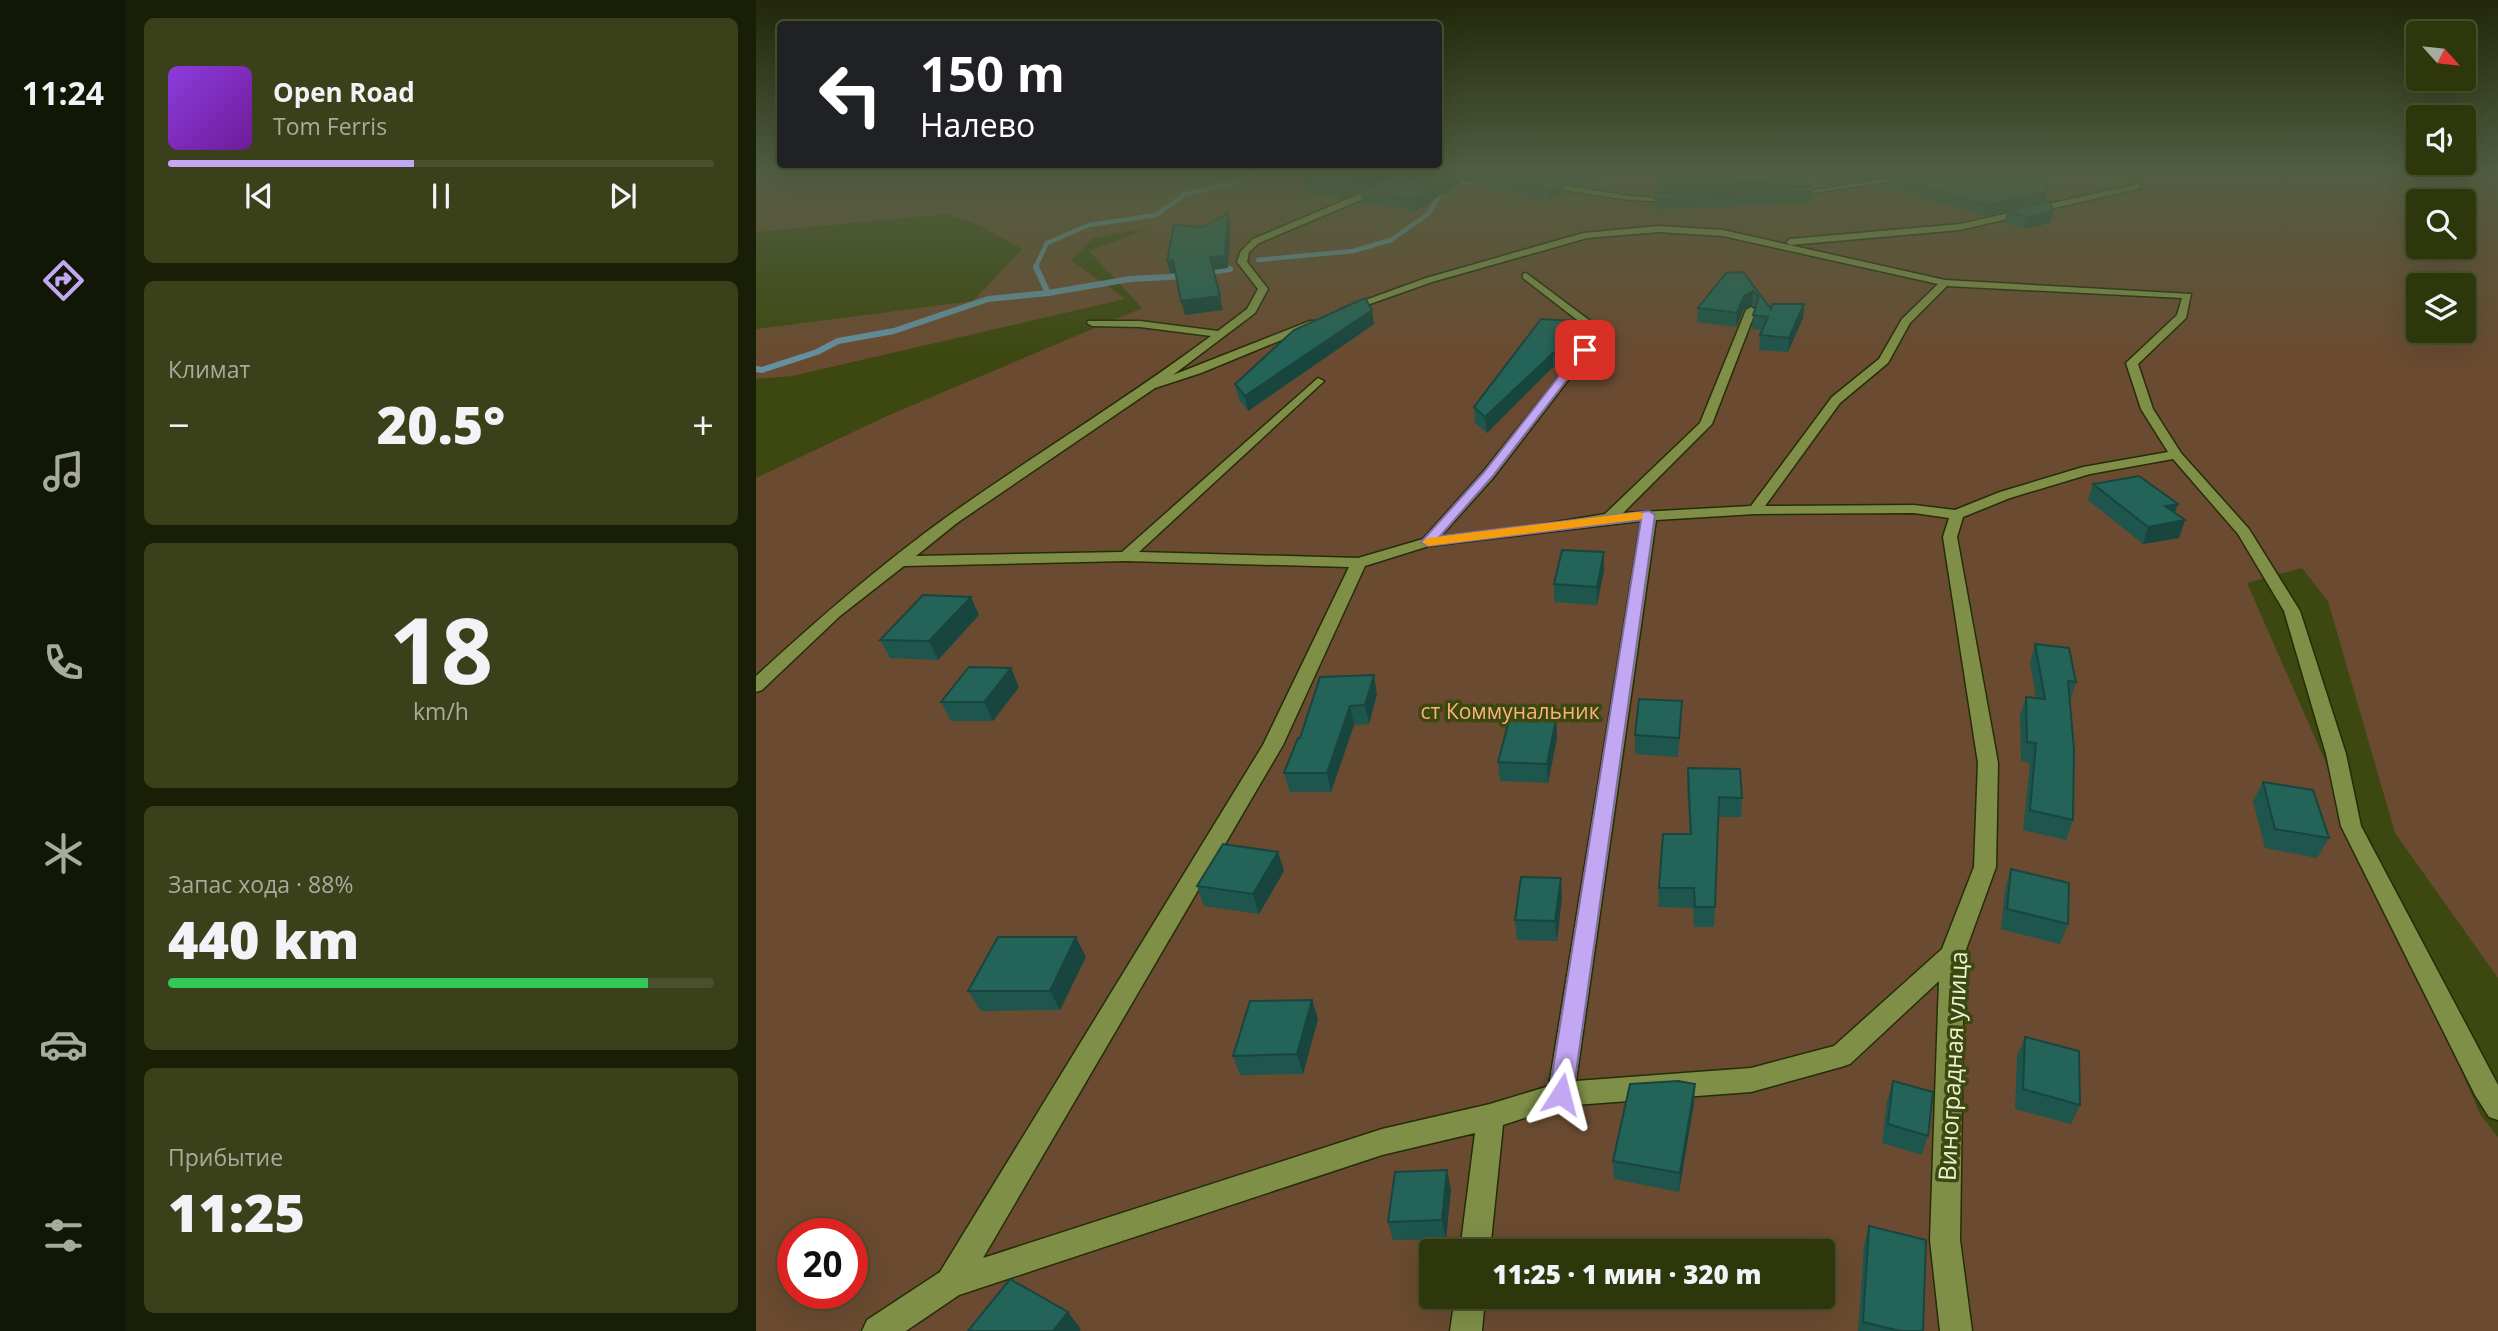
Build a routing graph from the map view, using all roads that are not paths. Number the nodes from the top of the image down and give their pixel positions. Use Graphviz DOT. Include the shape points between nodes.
graph roads {
  1 [pos="1276,232"];
  2 [pos="1607,232"];
  3 [pos="1714,232"];
  4 [pos="1906,232"];
  5 [pos="1763,242"];
  6 [pos="1525,276"];
  7 [pos="1945,283"];
  8 [pos="1751,310"];
  9 [pos="1338,313"];
  10 [pos="1327,317"];
  11 [pos="1092,323"];
  12 [pos="1219,334"];
  13 [pos="1318,381"];
  14 [pos="1151,386"];
  15 [pos="2176,455"];
  16 [pos="1755,510"];
  17 [pos="1649,515"];
  18 [pos="1957,515"];
  19 [pos="1610,518"];
  20 [pos="1428,542"];
  21 [pos="1126,556"];
  22 [pos="901,561"];
  23 [pos="1359,563"];
  24 [pos="756,686"];
  25 [pos="1952,955"];
  26 [pos="1561,1094"];
  27 [pos="2498,1108"];
  28 [pos="1490,1117"];
  29 [pos="1476,1239"];
  30 [pos="951,1283"];
  31 [pos="1469,1309"];
  32 [pos="878,1331"];
  33 [pos="1466,1331"];
  34 [pos="1956,1331"];
  1 -- 12 [label="street" via="1245,251 1242,262 1263,289 1251,311"];
  2 -- 9 [label="street" via="1429,279"];
  3 -- 5 [label="street"];
  4 -- 5 [label="street"];
  5 -- 7 [label="street"];
  6 -- 20 [label="street" via="1600,332 1488,475"];
  7 -- 15 [label="street" via="2188,296 2182,316 2132,363 2147,409"];
  7 -- 16 [label="street" via="1906,321 1884,361 1836,400"];
  8 -- 19 [label="street" via="1706,424"];
  10 -- 14 [label="street" via="1197,372"];
  11 -- 12 [label="street"];
  12 -- 14 [label="street"];
  13 -- 21 [label="street"];
  14 -- 22 [label="street" via="952,520"];
  15 -- 18 [label="street" via="2088,470 2004,495"];
  15 -- 27 [label="street" via="2244,532 2292,611 2336,754 2351,826"];
  16 -- 17 [label="street"];
  16 -- 18 [label="street" via="1914,509"];
  17 -- 19 [label="street"];
  17 -- 26 [label="street"];
  18 -- 25 [label="street, Виноградная улица" via="1950,537 1988,763 1985,867"];
  19 -- 20 [label="street"];
  20 -- 23 [label="street"];
  21 -- 22 [label="street"];
  21 -- 23 [label="street"];
  22 -- 24 [label="street" via="834,613"];
  23 -- 30 [label="street" via="1273,745"];
  25 -- 26 [label="street" via="1840,1056 1751,1080"];
  25 -- 34 [label="street, Виноградная улица" via="1945,1240"];
  26 -- 28 [label="street"];
  28 -- 29 [label="street"];
  28 -- 30 [label="street" via="1382,1142"];
  30 -- 32 [label="street"];
  31 -- 33 [label="street"];
}
